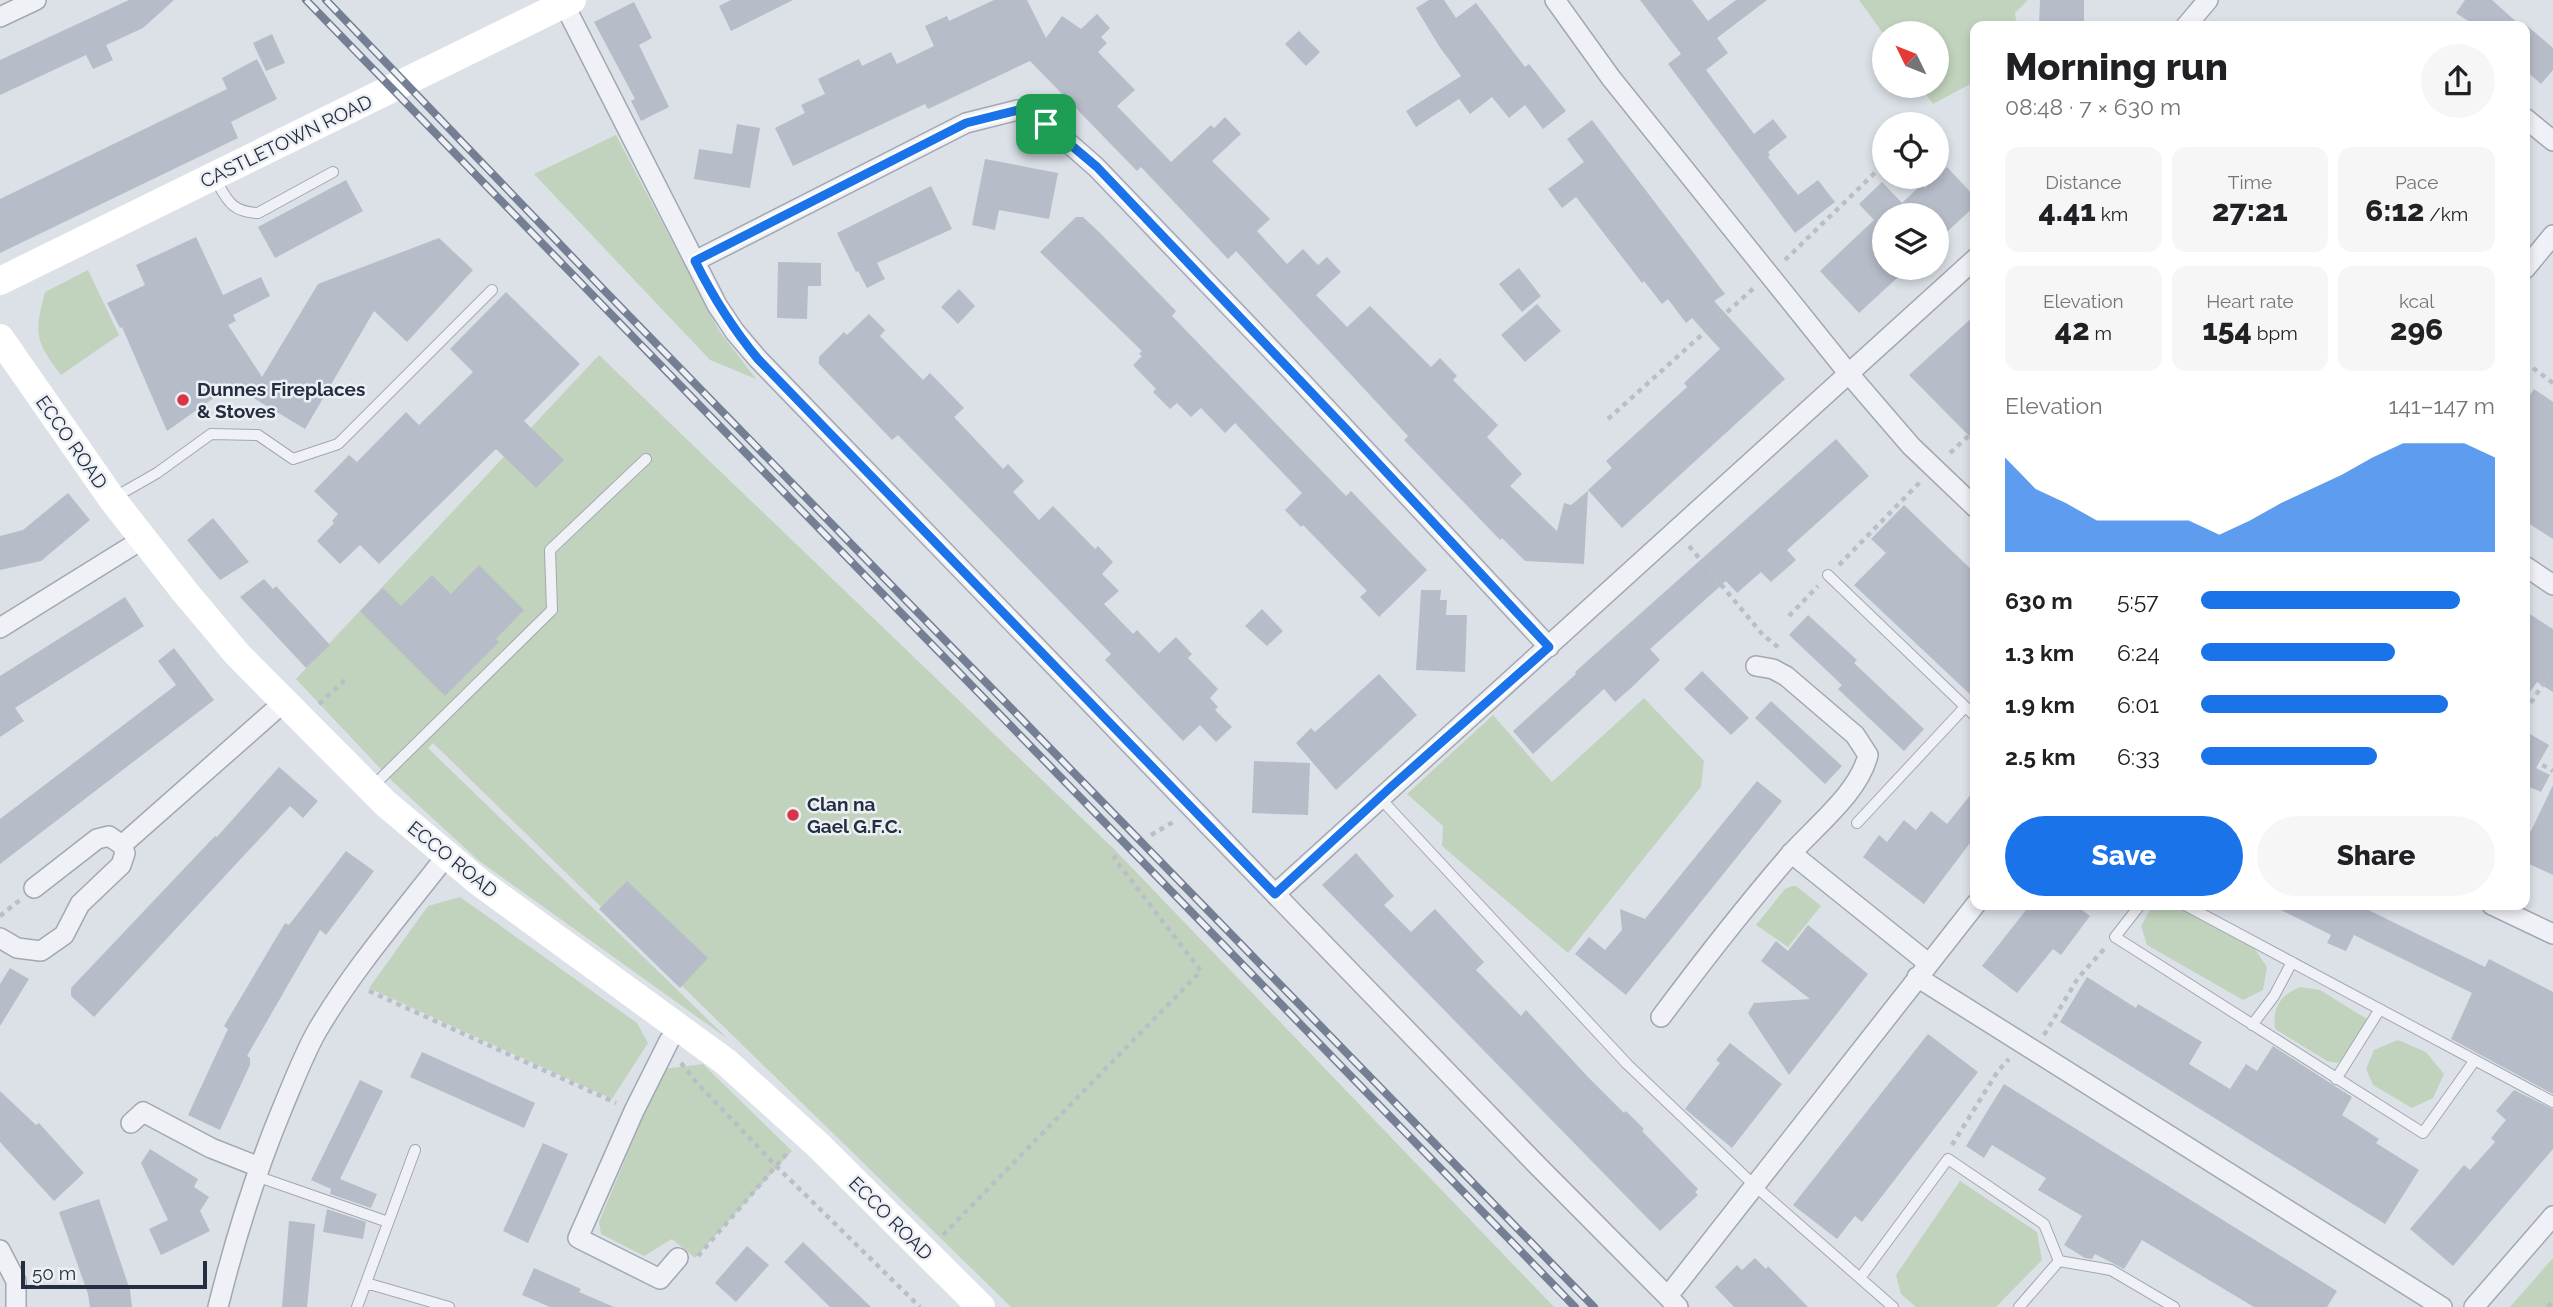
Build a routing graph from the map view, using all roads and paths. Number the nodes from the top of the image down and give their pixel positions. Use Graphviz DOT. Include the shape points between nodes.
graph roads {
  1 [pos="36,0"];
  2 [pos="1555,0"];
  3 [pos="2208,0"];
  4 [pos="568,2"];
  5 [pos="0,17"];
  6 [pos="2190,21"];
  7 [pos="2530,122"];
  8 [pos="2553,141"];
  9 [pos="333,172"];
  10 [pos="1872,176"];
  11 [pos="214,177"];
  12 [pos="2553,235"];
  13 [pos="695,261"];
  14 [pos="2530,262"];
  15 [pos="1970,263"];
  16 [pos="1769,275"];
  17 [pos="0,281"];
  18 [pos="492,290"];
  19 [pos="0,338"];
  20 [pos="2530,366"];
  21 [pos="1849,373"];
  22 [pos="2553,383"];
  23 [pos="1608,419"];
  24 [pos="1970,435"];
  25 [pos="646,459"];
  26 [pos="1934,468"];
  27 [pos="111,499"];
  28 [pos="1970,502"];
  29 [pos="1676,531"];
  30 [pos="143,539"];
  31 [pos="2530,569"];
  32 [pos="1828,575"];
  33 [pos="2553,584"];
  34 [pos="1789,615"];
  35 [pos="0,628"];
  36 [pos="1549,647"];
  37 [pos="1756,666"];
  38 [pos="2553,670"];
  39 [pos="1786,676"];
  40 [pos="346,678"];
  41 [pos="2530,704"];
  42 [pos="1965,708"];
  43 [pos="293,711"];
  44 [pos="1970,712"];
  45 [pos="2530,758"];
  46 [pos="2553,771"];
  47 [pos="371,788"];
  48 [pos="1380,797"];
  49 [pos="1857,823"];
  50 [pos="122,845"];
  51 [pos="1121,853"];
  52 [pos="1791,853"];
  53 [pos="447,855"];
  54 [pos="34,888"];
  55 [pos="1275,894"];
  56 [pos="1971,910"];
  57 [pos="2136,910"];
  58 [pos="2194,910"];
  59 [pos="2503,910"];
  60 [pos="2553,934"];
  61 [pos="0,938"];
  62 [pos="2292,962"];
  63 [pos="1923,970"];
  64 [pos="349,982"];
  65 [pos="2381,1009"];
  66 [pos="1661,1017"];
  67 [pos="2252,1025"];
  68 [pos="673,1037"];
  69 [pos="2475,1060"];
  70 [pos="2336,1079"];
  71 [pos="2553,1102"];
  72 [pos="634,1111"];
  73 [pos="131,1123"];
  74 [pos="805,1133"];
  75 [pos="415,1150"];
  76 [pos="776,1166"];
  77 [pos="257,1172"];
  78 [pos="1755,1186"];
  79 [pos="2553,1216"];
  80 [pos="388,1222"];
  81 [pos="0,1250"];
  82 [pos="926,1252"];
  83 [pos="678,1258"];
  84 [pos="2059,1261"];
  85 [pos="1860,1278"];
  86 [pos="366,1283"];
  87 [pos="2553,1301"];
  88 [pos="1673,1302"];
  89 [pos="14,1305"];
  90 [pos="218,1307"];
  91 [pos="357,1307"];
  92 [pos="449,1307"];
  93 [pos="920,1307"];
  94 [pos="981,1307"];
  95 [pos="1894,1307"];
  96 [pos="2019,1307"];
  97 [pos="2174,1307"];
  98 [pos="2442,1307"];
  99 [pos="2474,1307"];
  100 [pos="2548,1307"];
  1 -- 5 [label="street"];
  2 -- 16 [label="street" via="1611,78"];
  3 -- 6 [label="street"];
  4 -- 11 [label="street, CASTLETOWN ROAD"];
  4 -- 13 [label="street"];
  7 -- 8 [label="street"];
  9 -- 11 [label="lane" via="258,213 234,208"];
  10 -- 16 [label="path"];
  11 -- 17 [label="street, CASTLETOWN ROAD"];
  12 -- 14 [label="street"];
  13 -- 36 [label="street" via="966,123 1018,110 1046,124 1097,167"];
  13 -- 55 [label="street" via="717,305 758,359"];
  15 -- 21 [label="street"];
  16 -- 21 [label="street"];
  16 -- 23 [label="path"];
  18 -- 27 [label="lane" via="338,444 293,459 258,435 211,434"];
  19 -- 27 [label="street, ECCO ROAD"];
  20 -- 22 [label="path"];
  21 -- 26 [label="street"];
  21 -- 29 [label="street"];
  24 -- 26 [label="path"];
  25 -- 47 [label="lane" via="550,550 552,610"];
  26 -- 28 [label="street"];
  26 -- 32 [label="path"];
  27 -- 30 [label="street, ECCO ROAD"];
  29 -- 36 [label="street"];
  29 -- 39 [label="path" via="1763,635 1798,664"];
  30 -- 35 [label="street"];
  30 -- 43 [label="street, ECCO ROAD" via="237,654"];
  31 -- 33 [label="street"];
  32 -- 34 [label="path"];
  32 -- 42 [label="lane"];
  36 -- 48 [label="street"];
  37 -- 39 [label="street"];
  38 -- 41 [label="path"];
  39 -- 52 [label="street" via="1855,735 1868,755 1865,769 1842,799"];
  40 -- 43 [label="path"];
  42 -- 44 [label="lane"];
  42 -- 49 [label="lane"];
  43 -- 47 [label="street, ECCO ROAD"];
  43 -- 50 [label="street"];
  45 -- 46 [label="path"];
  47 -- 53 [label="street, ECCO ROAD"];
  48 -- 55 [label="street"];
  48 -- 78 [label="lane" via="1628,1064"];
  50 -- 54 [label="street" via="109,836 97,839"];
  50 -- 61 [label="street" via="121,865 80,904 64,935 41,951 17,948"];
  51 -- 82 [label="path" via="1114,858 1201,971"];
  52 -- 63 [label="street"];
  52 -- 66 [label="street"];
  53 -- 64 [label="street"];
  53 -- 68 [label="street, ECCO ROAD"];
  55 -- 88 [label="street"];
  56 -- 63 [label="street"];
  57 -- 67 [label="lane" via="2115,937"];
  58 -- 62 [label="lane"];
  59 -- 60 [label="street"];
  62 -- 65 [label="lane"];
  62 -- 67 [label="lane"];
  63 -- 78 [label="street"];
  63 -- 98 [label="street"];
  64 -- 72 [label="path"];
  64 -- 77 [label="street" via="316,1033"];
  65 -- 69 [label="lane"];
  65 -- 70 [label="lane"];
  67 -- 70 [label="lane"];
  68 -- 72 [label="street"];
  68 -- 74 [label="street, ECCO ROAD" via="726,1062"];
  68 -- 76 [label="path" via="697,1083"];
  69 -- 70 [label="lane" via="2423,1133"];
  69 -- 71 [label="lane"];
  72 -- 83 [label="street" via="578,1238 660,1279"];
  73 -- 77 [label="street" via="143,1112"];
  74 -- 76 [label="path"];
  74 -- 82 [label="street, ECCO ROAD"];
  75 -- 80 [label="lane"];
  76 -- 83 [label="path" via="688,1267"];
  76 -- 93 [label="path"];
  77 -- 80 [label="lane"];
  77 -- 90 [label="street"];
  78 -- 85 [label="lane"];
  78 -- 88 [label="street"];
  79 -- 99 [label="street"];
  80 -- 86 [label="lane"];
  81 -- 89 [label="street" via="16,1281"];
  82 -- 94 [label="street, ECCO ROAD"];
  84 -- 85 [label="lane" via="2044,1224 1948,1159"];
  84 -- 96 [label="lane"];
  84 -- 97 [label="lane" via="2111,1270"];
  85 -- 95 [label="lane"];
  86 -- 91 [label="lane"];
  86 -- 92 [label="lane"];
  87 -- 100 [label="path"];
}
